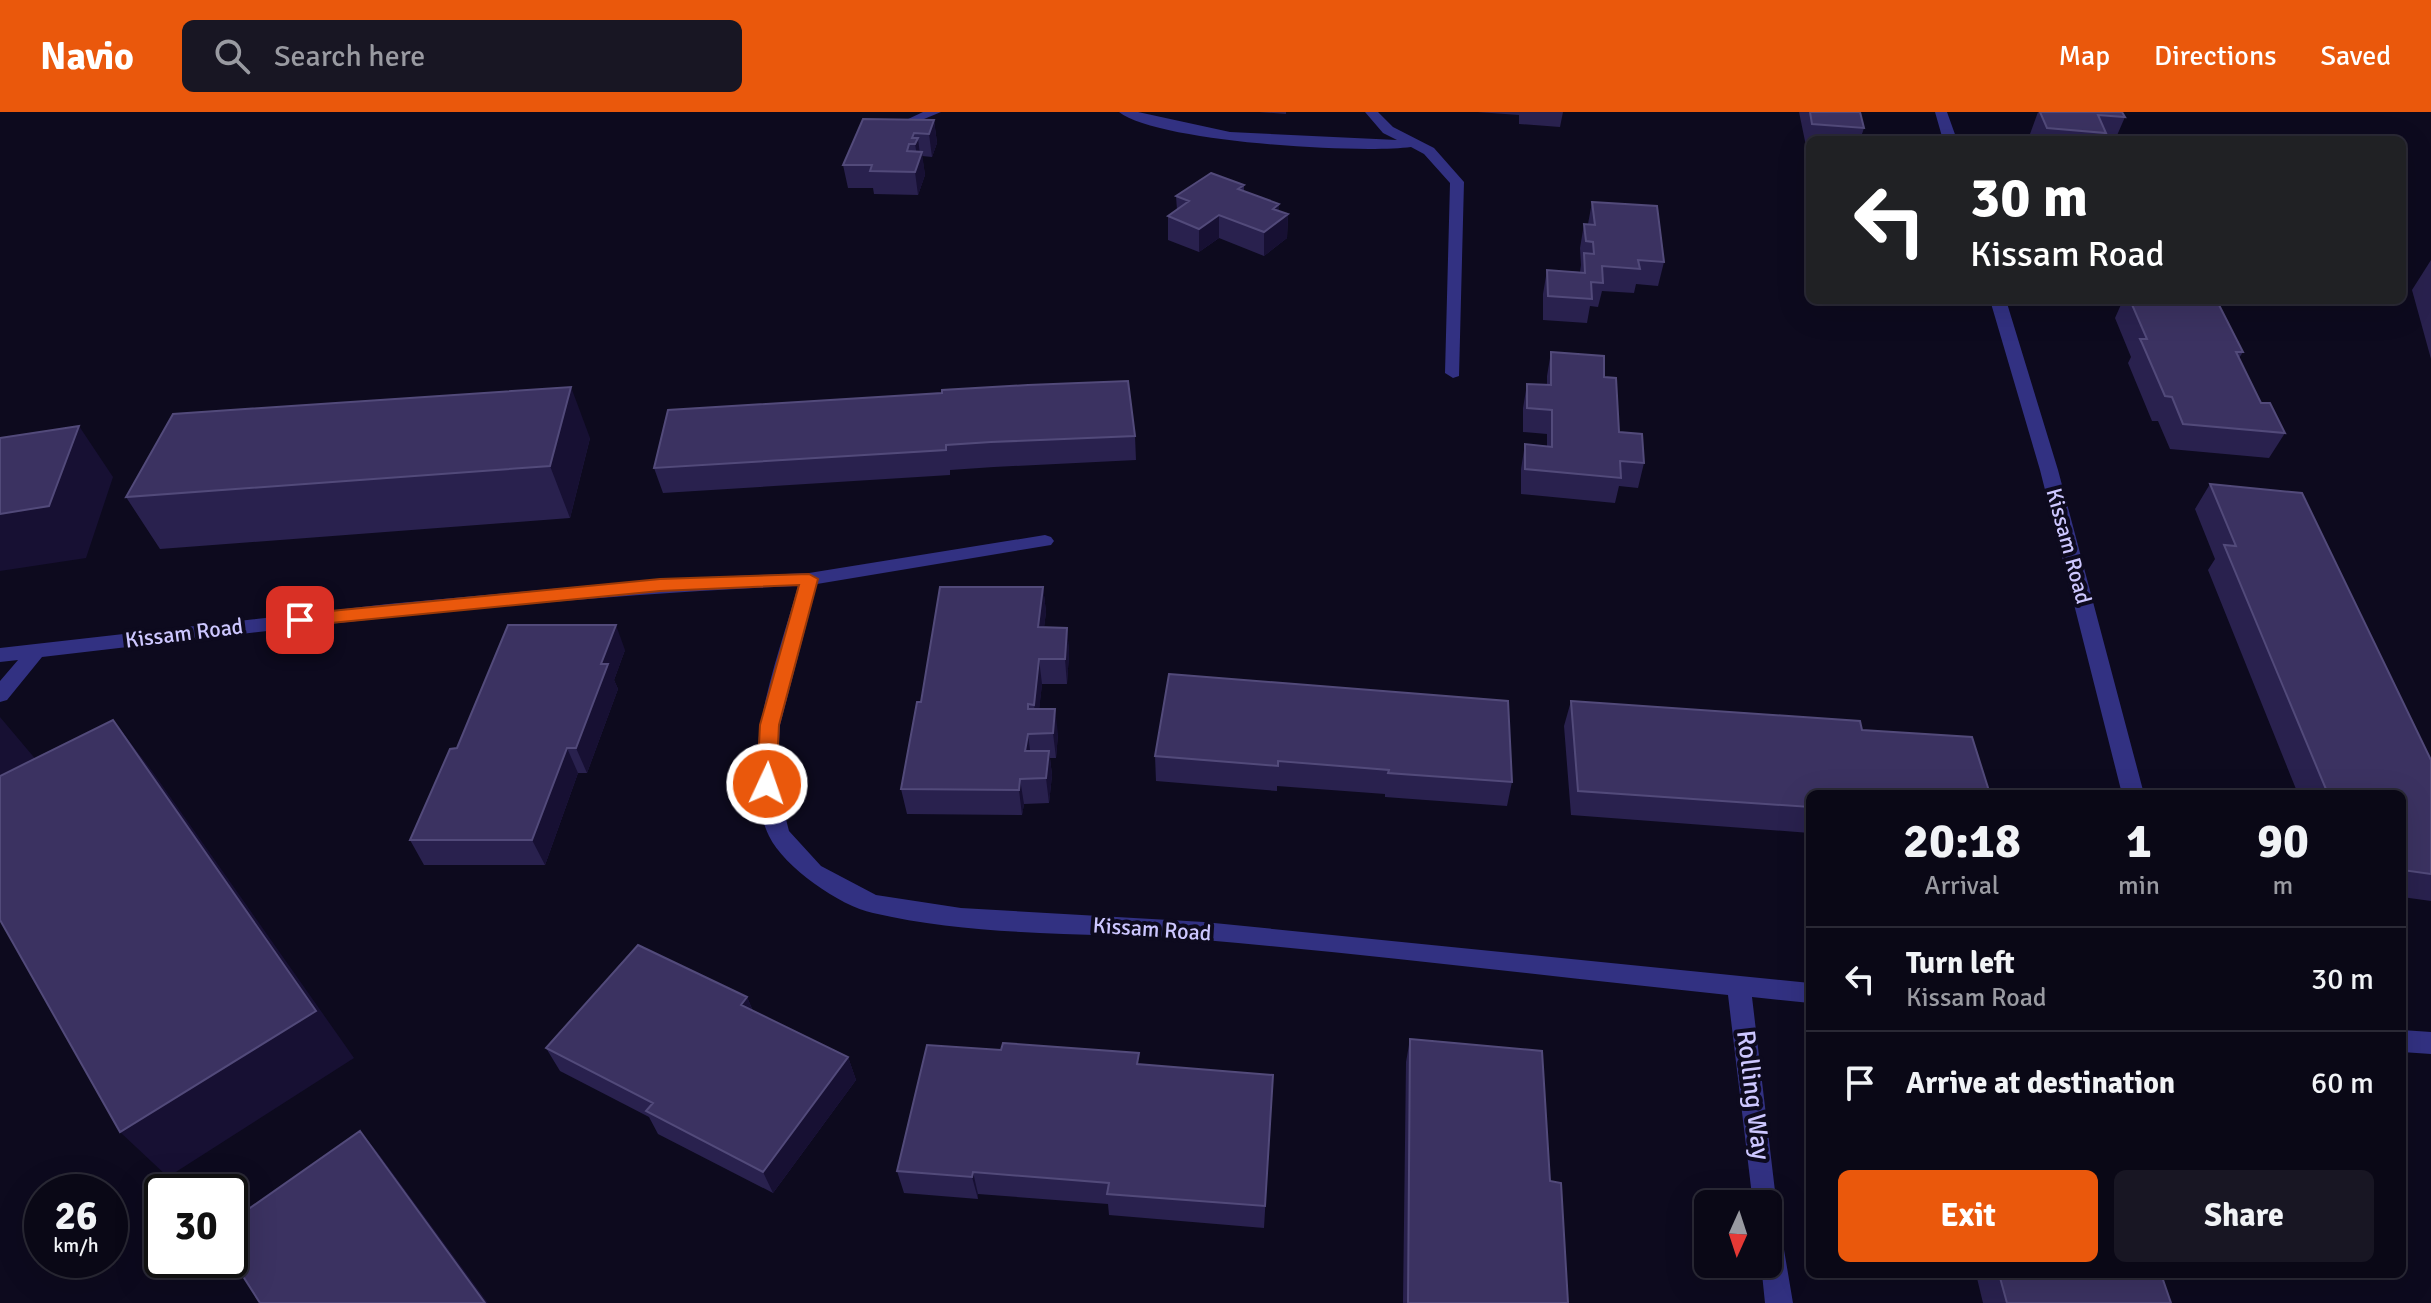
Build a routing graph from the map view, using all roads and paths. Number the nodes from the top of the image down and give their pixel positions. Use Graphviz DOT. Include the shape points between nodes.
graph roads {
  1 [pos="935,112"];
  2 [pos="1125,112"];
  3 [pos="1371,112"];
  4 [pos="1941,112"];
  5 [pos="912,120"];
  6 [pos="1949,136"];
  7 [pos="1416,144"];
  8 [pos="1999,304"];
  9 [pos="1453,373"];
  10 [pos="1045,541"];
  11 [pos="809,579"];
  12 [pos="37,650"];
  13 [pos="0,655"];
  14 [pos="0,695"];
  15 [pos="2132,790"];
  16 [pos="1739,986"];
  17 [pos="1806,993"];
  18 [pos="2406,1041"];
  19 [pos="2431,1043"];
  20 [pos="1764,1190"];
  21 [pos="1776,1278"];
  22 [pos="1779,1303"];
  1 -- 5 [label="street"];
  2 -- 7 [label="street" via="1225,138"];
  3 -- 7 [label="street" via="1388,130"];
  4 -- 6 [label="street"];
  7 -- 9 [label="street" via="1457,182"];
  8 -- 15 [label="street, Kissam Road" via="2049,470"];
  10 -- 11 [label="street, Kissam Road"];
  11 -- 12 [label="street, Kissam Road" via="660,585 464,603"];
  11 -- 16 [label="street, Kissam Road" via="770,725 767,784 779,834 813,872 872,904 961,917 1204,931"];
  12 -- 13 [label="street, Kissam Road"];
  12 -- 14 [label="street"];
  16 -- 17 [label="street, Kissam Road"];
  16 -- 20 [label="street, Rolling Way"];
  18 -- 19 [label="street"];
  21 -- 22 [label="street"];
}
